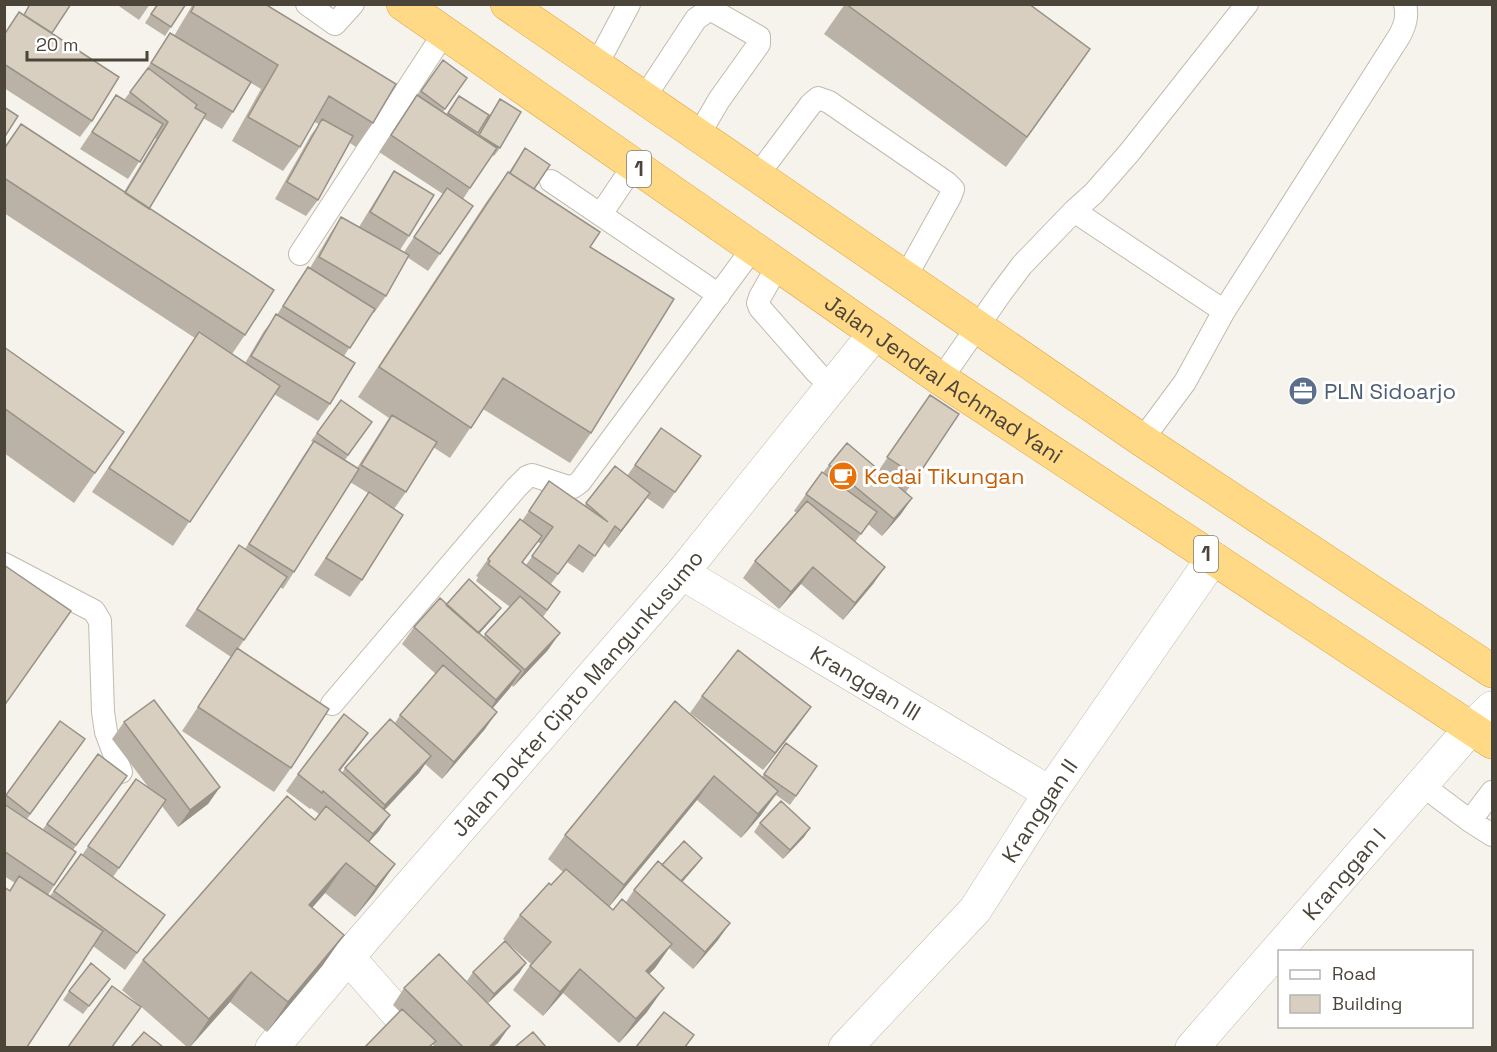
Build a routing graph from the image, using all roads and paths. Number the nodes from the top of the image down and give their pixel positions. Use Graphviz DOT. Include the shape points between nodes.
graph roads {
  1 [pos="308,4"];
  2 [pos="352,4"];
  3 [pos="403,4"];
  4 [pos="629,4"];
  5 [pos="1247,4"];
  6 [pos="1405,4"];
  7 [pos="512,6"];
  8 [pos="444,33"];
  9 [pos="596,66"];
  10 [pos="644,98"];
  11 [pos="698,136"];
  12 [pos="634,165"];
  13 [pos="758,176"];
  14 [pos="551,180"];
  15 [pos="1074,211"];
  16 [pos="601,214"];
  17 [pos="300,254"];
  18 [pos="765,257"];
  19 [pos="905,278"];
  20 [pos="719,295"];
  21 [pos="1224,311"];
  22 [pos="977,327"];
  23 [pos="875,333"];
  24 [pos="941,379"];
  25 [pos="832,386"];
  26 [pos="1142,440"];
  27 [pos="1213,558"];
  28 [pos="4,564"];
  29 [pos="682,573"];
  30 [pos="1492,671"];
  31 [pos="332,704"];
  32 [pos="1485,726"];
  33 [pos="121,772"];
  34 [pos="1422,785"];
  35 [pos="1492,792"];
  36 [pos="1050,793"];
  37 [pos="1470,820"];
  38 [pos="1492,835"];
  39 [pos="348,957"];
  40 [pos="272,1047"];
  41 [pos="428,1047"];
  42 [pos="845,1047"];
  43 [pos="1192,1047"];
  1 -- 2 [label="lane" via="335,24"];
  3 -- 8 [label="highway, Jalan Jendral Achmad Yani / 1"];
  4 -- 9 [label="lane"];
  5 -- 15 [label="lane" via="1129,153"];
  6 -- 21 [label="lane" via="1406,24 1400,35"];
  7 -- 9 [label="highway"];
  8 -- 12 [label="highway, Jalan Jendral Achmad Yani / 1"];
  8 -- 17 [label="lane"];
  9 -- 10 [label="highway"];
  10 -- 11 [label="highway"];
  10 -- 11 [label="lane" via="696,19 710,9 759,37 759,44"];
  11 -- 13 [label="highway"];
  12 -- 16 [label="lane"];
  12 -- 18 [label="highway, Jalan Jendral Achmad Yani / 1"];
  13 -- 19 [label="highway"];
  13 -- 19 [label="lane" via="818,98 947,183 953,189 950,196"];
  14 -- 16 [label="lane"];
  15 -- 21 [label="lane"];
  15 -- 22 [label="lane" via="1022,266"];
  16 -- 20 [label="lane"];
  18 -- 20 [label="lane"];
  18 -- 23 [label="highway, Jalan Jendral Achmad Yani / 1"];
  18 -- 25 [label="lane" via="760,308"];
  19 -- 22 [label="highway"];
  20 -- 31 [label="lane" via="580,482 573,487 532,475 527,477"];
  21 -- 26 [label="lane" via="1185,382"];
  22 -- 24 [label="lane"];
  22 -- 26 [label="highway"];
  23 -- 24 [label="highway, Jalan Jendral Achmad Yani / 1"];
  23 -- 25 [label="street, Jalan Dokter Cipto Mangunkusumo"];
  24 -- 27 [label="highway, Jalan Jendral Achmad Yani / 1"];
  25 -- 29 [label="street, Jalan Dokter Cipto Mangunkusumo"];
  26 -- 30 [label="highway"];
  27 -- 32 [label="highway, Jalan Jendral Achmad Yani / 1"];
  27 -- 36 [label="street, Kranggan II"];
  28 -- 33 [label="lane" via="94,611 100,621 103,712"];
  29 -- 36 [label="street, Kranggan III"];
  29 -- 39 [label="street, Jalan Dokter Cipto Mangunkusumo"];
  32 -- 34 [label="street, Kranggan I"];
  34 -- 37 [label="lane"];
  34 -- 43 [label="street, Kranggan I"];
  35 -- 37 [label="lane"];
  36 -- 42 [label="street, Kranggan II" via="975,910"];
  37 -- 38 [label="lane"];
  39 -- 40 [label="street, Jalan Dokter Cipto Mangunkusumo"];
  39 -- 41 [label="street"];
}
